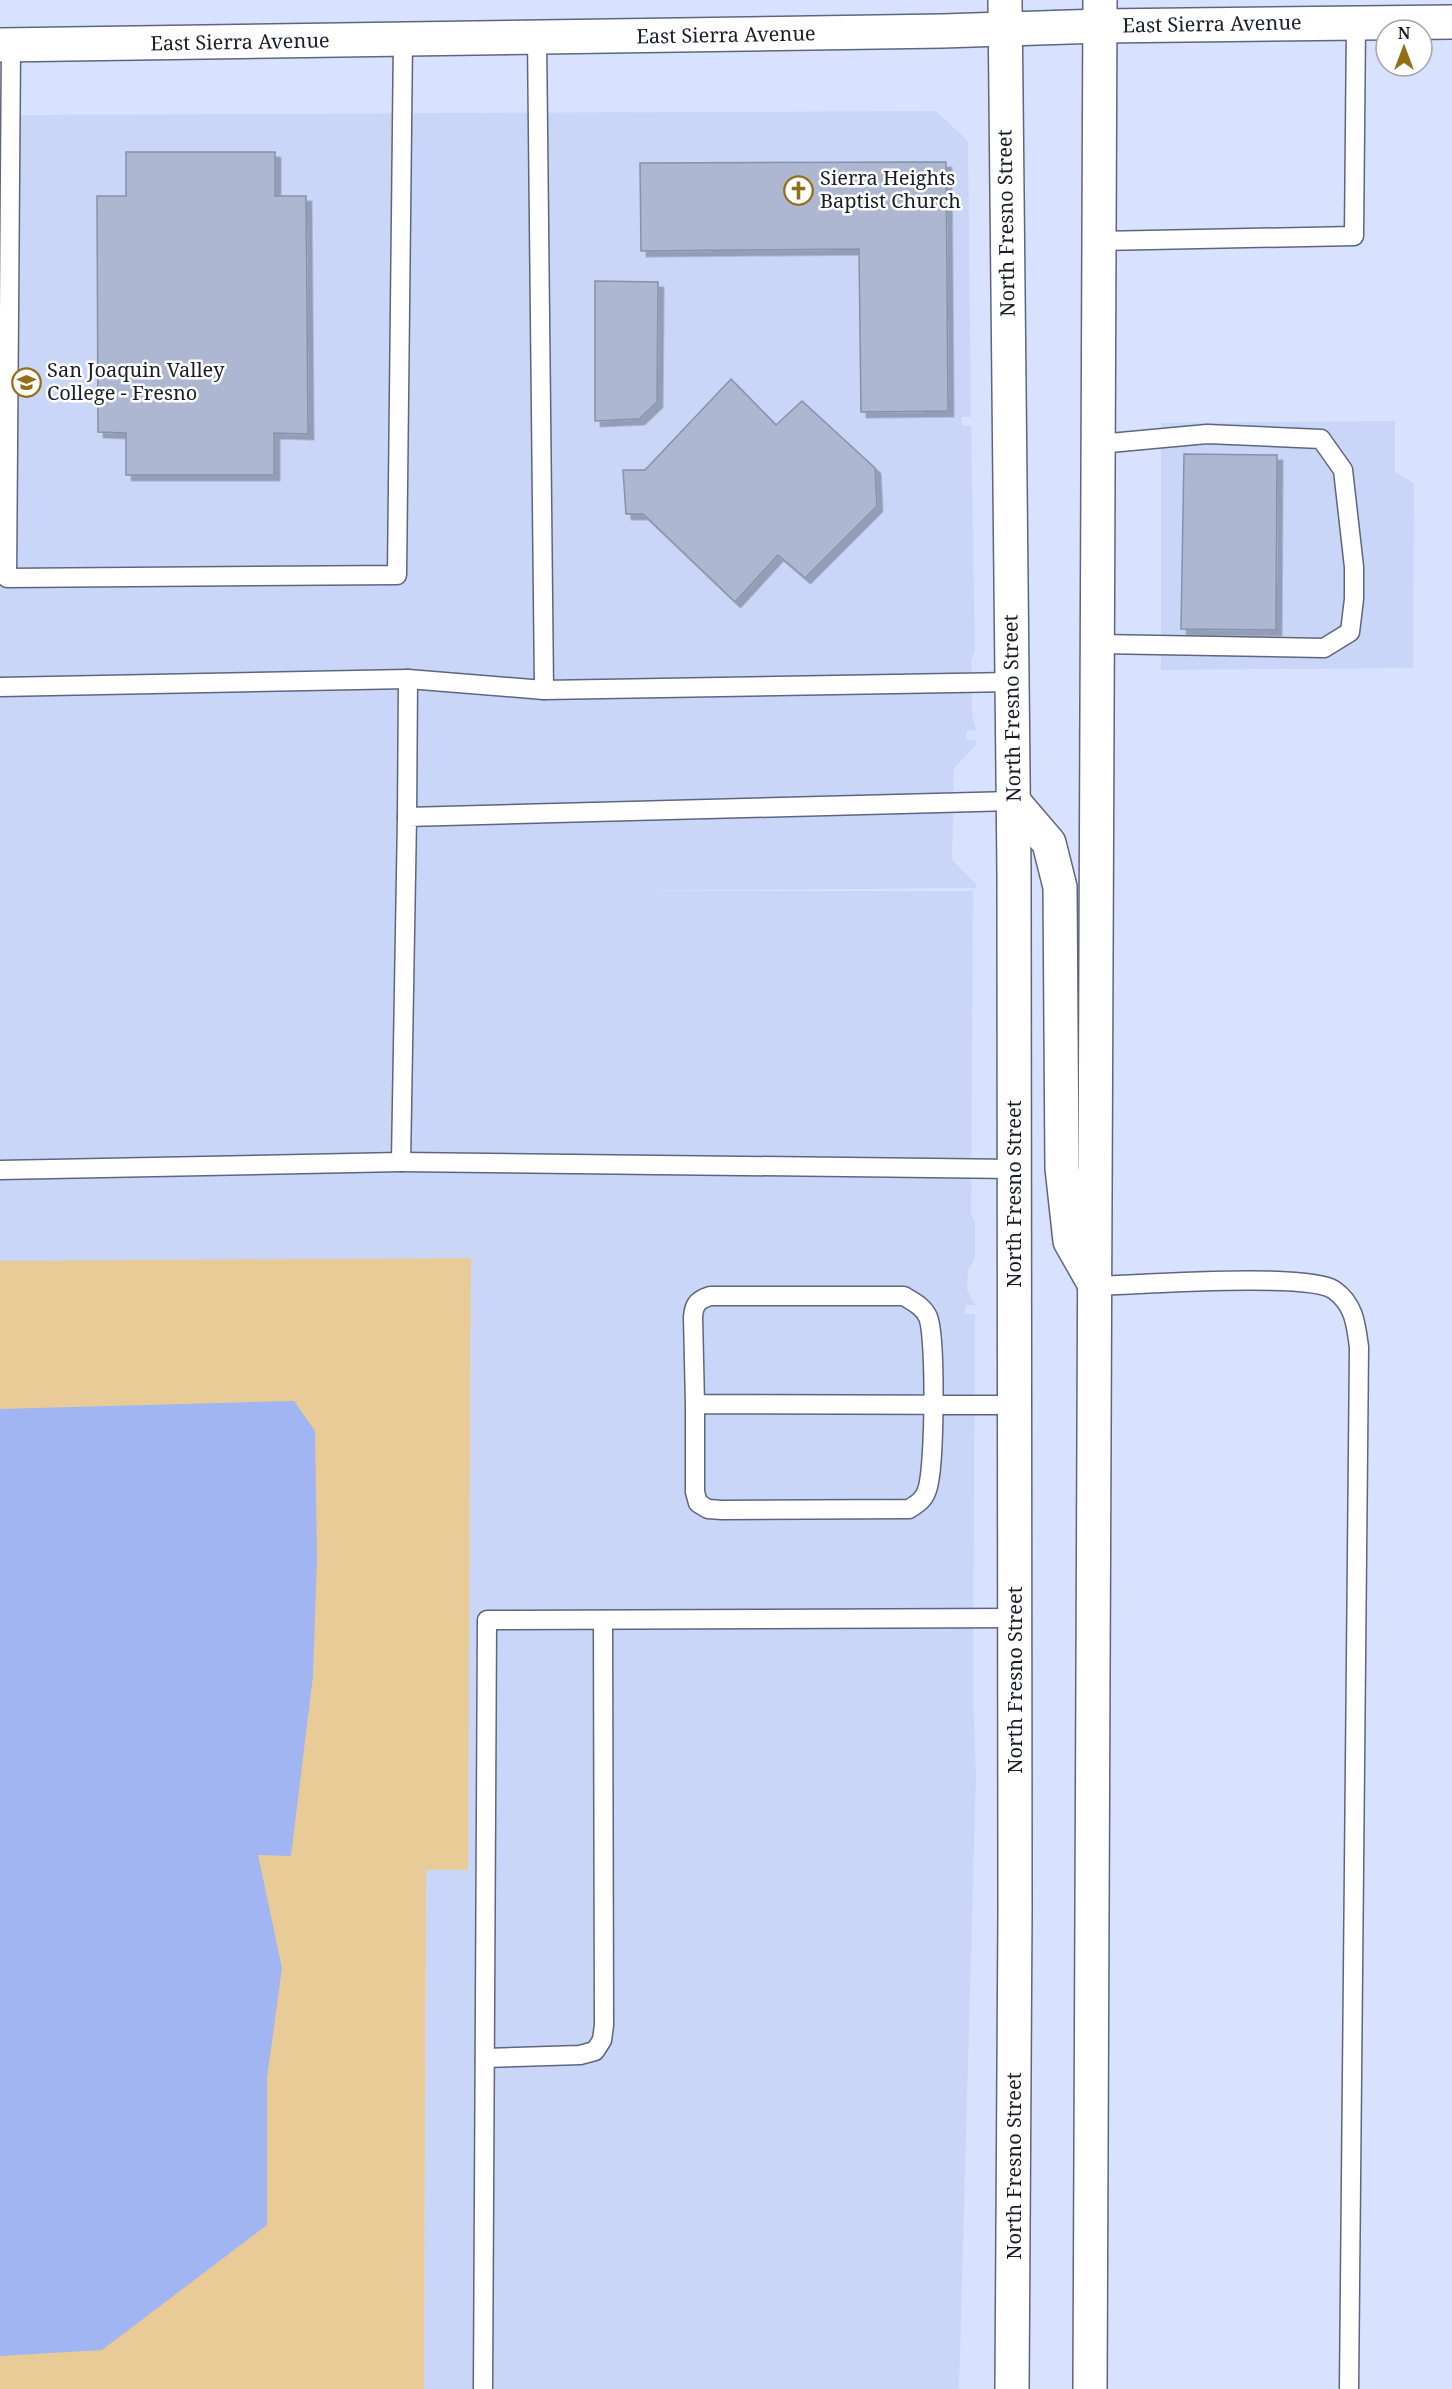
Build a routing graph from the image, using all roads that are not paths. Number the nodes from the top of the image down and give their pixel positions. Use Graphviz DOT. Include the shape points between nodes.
graph roads {
  1 [pos="1100,13"];
  2 [pos="1004,15"];
  3 [pos="1356,22"];
  4 [pos="1452,22"];
  5 [pos="537,38"];
  6 [pos="403,39"];
  7 [pos="6,45"];
  8 [pos="6,201"];
  9 [pos="1100,241"];
  10 [pos="1099,444"];
  11 [pos="4,554"];
  12 [pos="1099,644"];
  13 [pos="408,679"];
  14 [pos="1012,682"];
  15 [pos="0,687"];
  16 [pos="544,690"];
  17 [pos="1013,801"];
  18 [pos="407,817"];
  19 [pos="401,1162"];
  20 [pos="1014,1169"];
  21 [pos="0,1170"];
  22 [pos="1096,1286"];
  23 [pos="695,1404"];
  24 [pos="933,1405"];
  25 [pos="1015,1405"];
  26 [pos="1015,1618"];
  27 [pos="603,1620"];
  28 [pos="485,2058"];
  29 [pos="483,2389"];
  30 [pos="1012,2389"];
  31 [pos="1090,2389"];
  32 [pos="1349,2389"];
  1 -- 2 [label="main road, East Sierra Avenue"];
  1 -- 3 [label="main road, East Sierra Avenue"];
  1 -- 9 [label="main road"];
  2 -- 5 [label="main road, East Sierra Avenue"];
  2 -- 14 [label="main road, North Fresno Street"];
  3 -- 4 [label="main road, East Sierra Avenue"];
  3 -- 9 [label="lane" via="1354,236"];
  5 -- 6 [label="main road, East Sierra Avenue"];
  5 -- 16 [label="lane"];
  6 -- 7 [label="main road, East Sierra Avenue"];
  6 -- 11 [label="lane" via="397,575 7,578"];
  7 -- 8 [label="lane"];
  8 -- 11 [label="lane"];
  9 -- 10 [label="main road"];
  10 -- 12 [label="main road"];
  10 -- 12 [label="lane" via="1207,434 1321,439 1343,470 1354,567 1350,632 1324,648"];
  12 -- 22 [label="main road"];
  13 -- 15 [label="lane"];
  13 -- 16 [label="lane"];
  13 -- 18 [label="lane"];
  14 -- 16 [label="lane"];
  14 -- 17 [label="main road, North Fresno Street"];
  17 -- 18 [label="lane"];
  17 -- 20 [label="main road, North Fresno Street"];
  17 -- 22 [label="main road" via="1050,843 1060,887 1062,1168 1070,1241"];
  18 -- 19 [label="lane"];
  19 -- 20 [label="lane"];
  19 -- 21 [label="lane"];
  20 -- 25 [label="main road, North Fresno Street"];
  22 -- 31 [label="main road"];
  22 -- 32 [label="lane" via="1243,1281 1318,1284 1333,1289 1350,1305 1355,1319 1359,1347"];
  23 -- 24 [label="lane"];
  23 -- 24 [label="lane" via="695,1492 698,1503 708,1509 909,1509 927,1492"];
  23 -- 24 [label="lane" via="693,1317 694,1306 700,1299 904,1296 927,1315 932,1329"];
  24 -- 25 [label="lane"];
  25 -- 26 [label="main road, North Fresno Street"];
  26 -- 27 [label="lane"];
  26 -- 30 [label="main road, North Fresno Street"];
  27 -- 28 [label="lane" via="602,2040 594,2051 580,2055"];
  27 -- 28 [label="lane" via="488,1620"];
  28 -- 29 [label="lane"];
}
